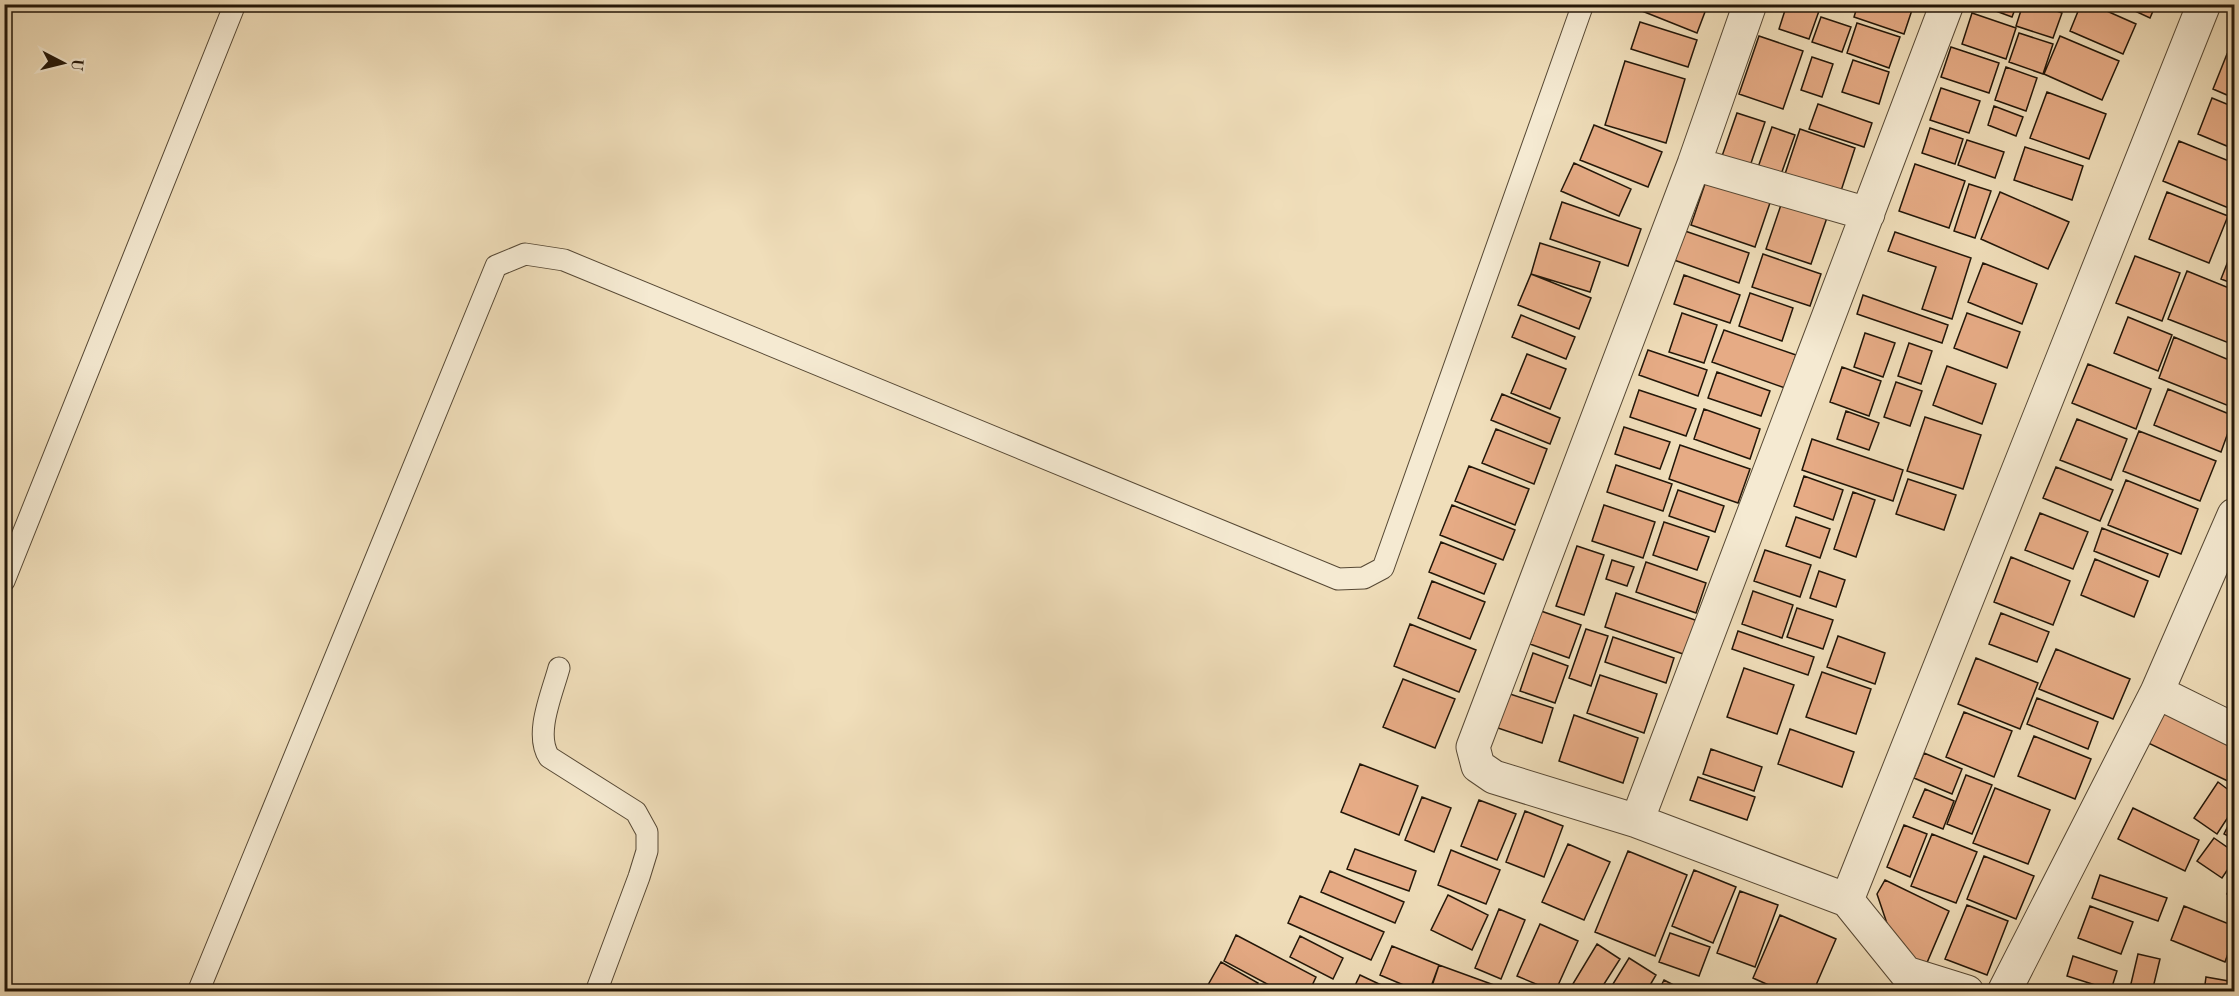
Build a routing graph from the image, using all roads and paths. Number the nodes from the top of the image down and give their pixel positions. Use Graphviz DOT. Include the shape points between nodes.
graph roads {
  1 [pos="234,4"];
  2 [pos="1583,4"];
  3 [pos="1750,4"];
  4 [pos="1947,4"];
  5 [pos="2204,4"];
  6 [pos="1694,164"];
  7 [pos="1868,214"];
  8 [pos="2235,515"];
  9 [pos="4,581"];
  10 [pos="559,668"];
  11 [pos="2157,692"];
  12 [pos="2235,730"];
  13 [pos="1636,821"];
  14 [pos="1847,900"];
  15 [pos="1907,982"];
  16 [pos="198,992"];
  17 [pos="596,992"];
  18 [pos="1967,992"];
  19 [pos="2004,992"];
  1 -- 9 [label="lane"];
  2 -- 16 [label="lane" via="1383,568 1364,578 1338,579 564,260 525,254 496,266"];
  3 -- 6 [label="street"];
  4 -- 7 [label="street"];
  5 -- 14 [label="street"];
  6 -- 7 [label="street"];
  6 -- 13 [label="street" via="1473,747 1478,766 1494,777"];
  7 -- 13 [label="street"];
  8 -- 11 [label="street"];
  10 -- 17 [label="lane" via="543,730 543,747 549,757 636,812 647,832 647,851 639,877"];
  11 -- 12 [label="street"];
  11 -- 19 [label="street"];
  13 -- 14 [label="street"];
  14 -- 15 [label="street"];
  15 -- 18 [label="street"];
}
